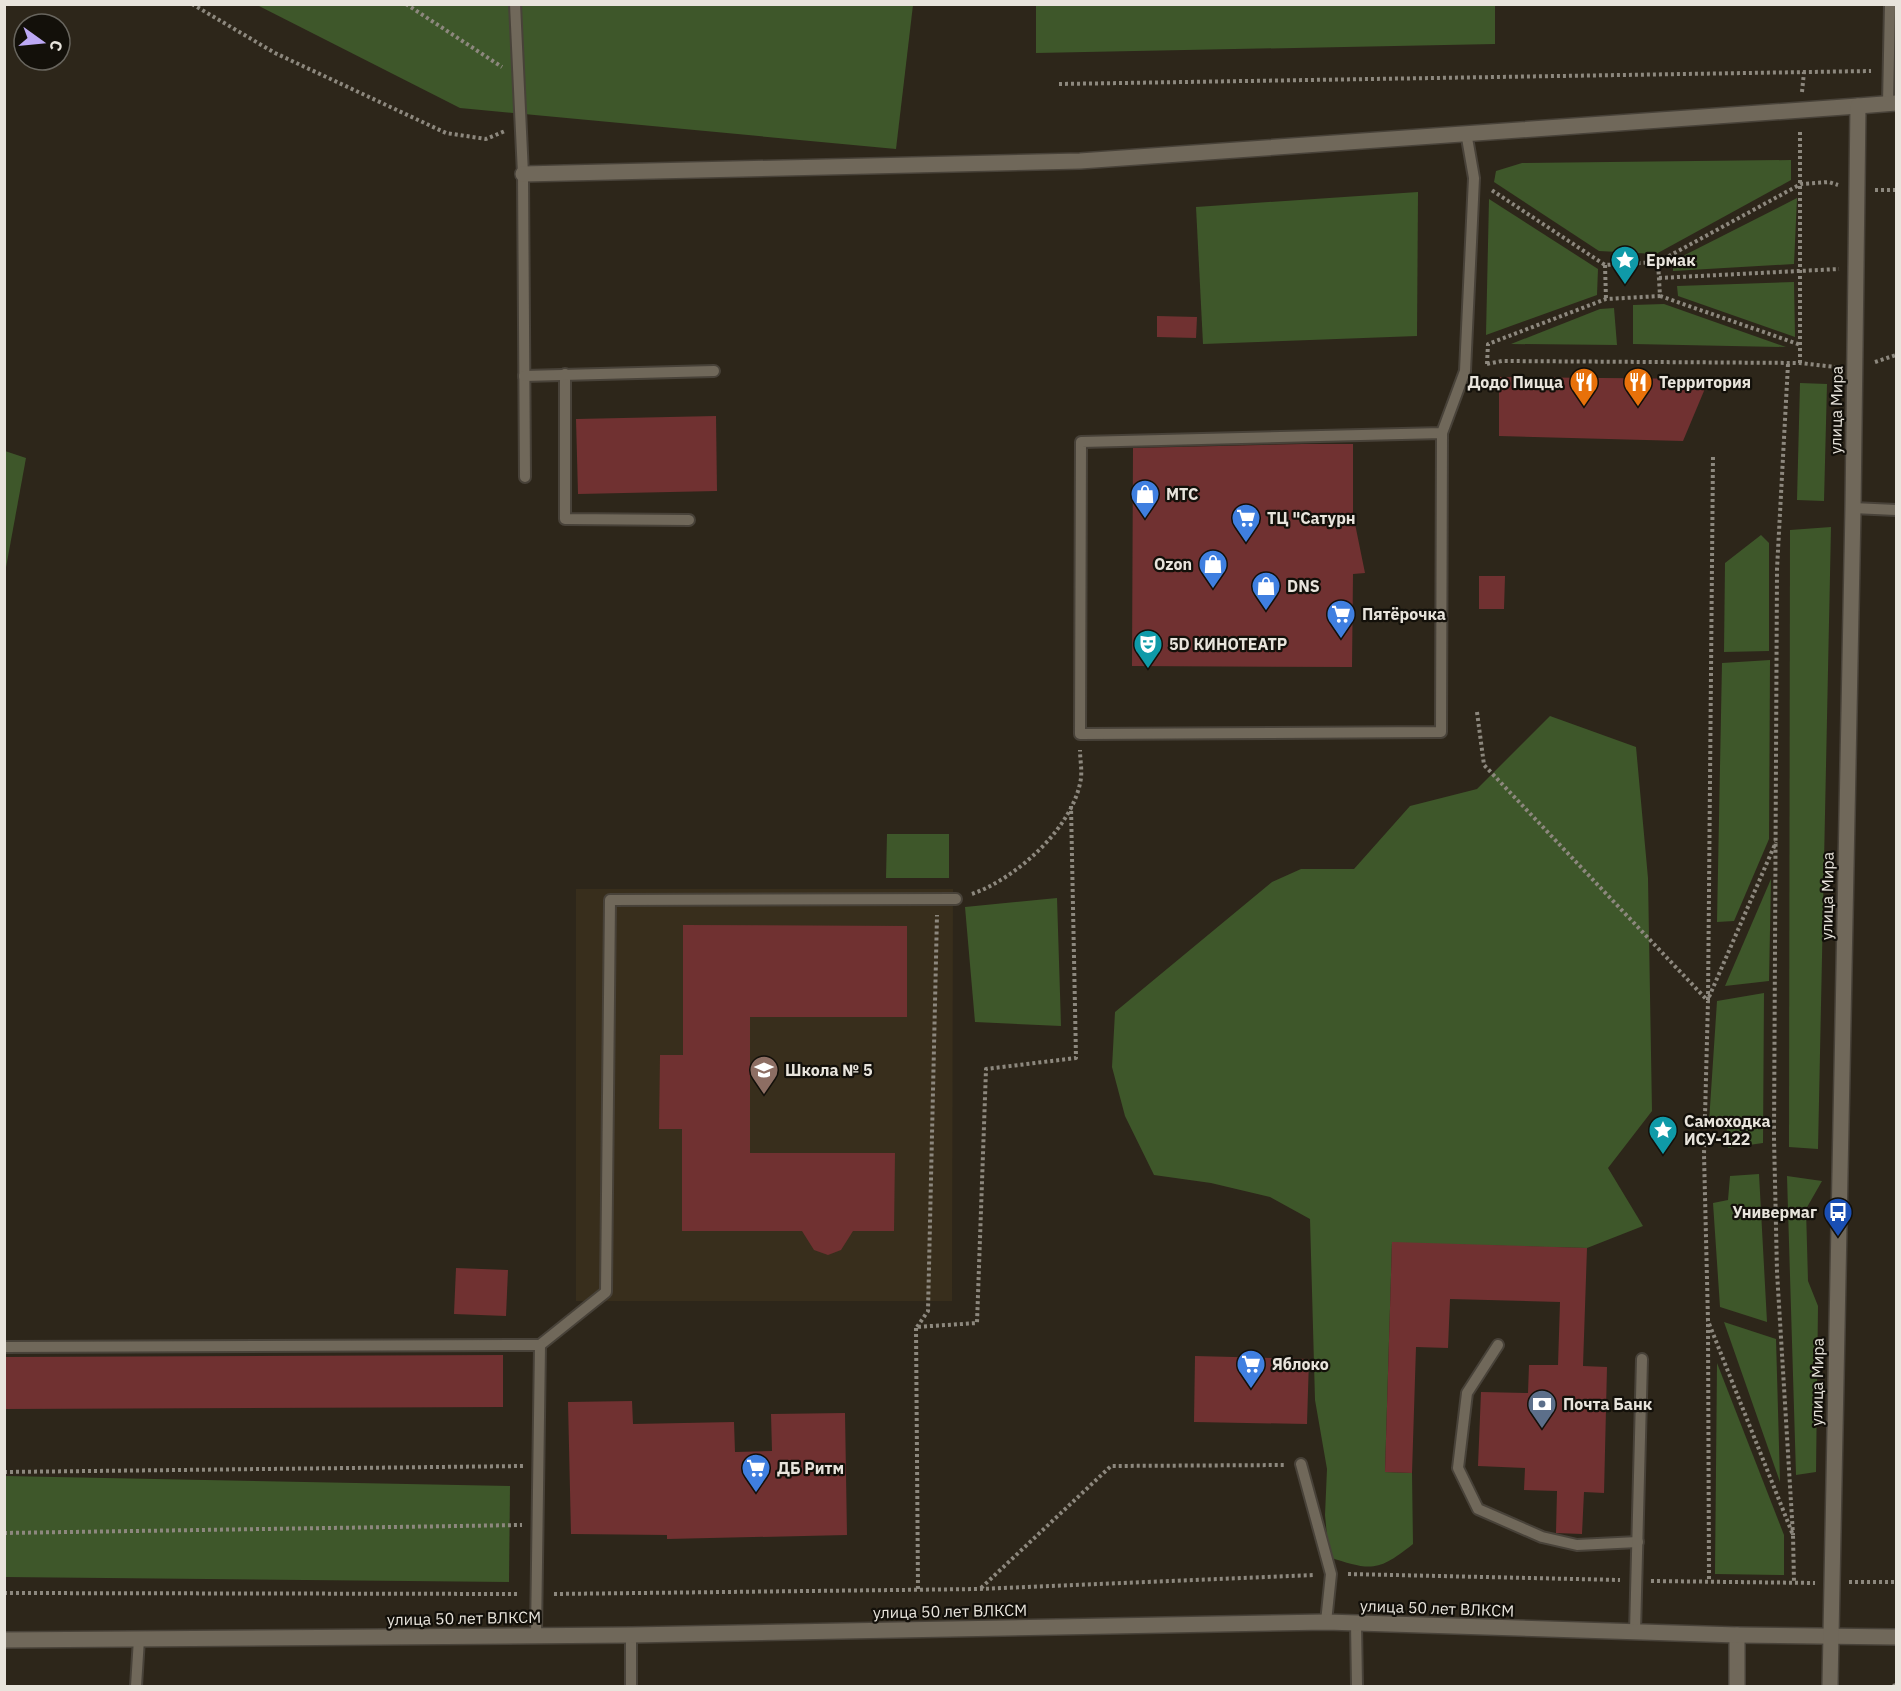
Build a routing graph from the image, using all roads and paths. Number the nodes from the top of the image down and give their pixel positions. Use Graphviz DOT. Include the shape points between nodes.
graph roads {
  1 [pos="192,4"];
  2 [pos="406,4"];
  3 [pos="515,4"];
  4 [pos="1890,4"];
  5 [pos="1889,70"];
  6 [pos="1804,72"];
  7 [pos="518,76"];
  8 [pos="1059,84"];
  9 [pos="1892,104"];
  10 [pos="1858,106"];
  11 [pos="1800,111"];
  12 [pos="520,120"];
  13 [pos="1466,132"];
  14 [pos="523,174"];
  15 [pos="1474,178"];
  16 [pos="1829,182"];
  17 [pos="1801,184"];
  18 [pos="1658,262"];
  19 [pos="1605,265"];
  20 [pos="1855,269"];
  21 [pos="1802,271"];
  22 [pos="1659,278"];
  23 [pos="1660,296"];
  24 [pos="1606,299"];
  25 [pos="1800,345"];
  26 [pos="1800,363"];
  27 [pos="1488,364"];
  28 [pos="1788,364"];
  29 [pos="1855,369"];
  30 [pos="714,371"];
  31 [pos="1465,371"];
  32 [pos="566,374"];
  33 [pos="524,375"];
  34 [pos="1442,433"];
  35 [pos="1713,455"];
  36 [pos="525,477"];
  37 [pos="1853,508"];
  38 [pos="1896,510"];
  39 [pos="689,520"];
  40 [pos="1477,712"];
  41 [pos="1080,734"];
  42 [pos="1071,806"];
  43 [pos="1777,840"];
  44 [pos="938,899"];
  45 [pos="956,899"];
  46 [pos="1708,1001"];
  47 [pos="1708,1320"];
  48 [pos="916,1327"];
  49 [pos="1498,1345"];
  50 [pos="540,1346"];
  51 [pos="4,1347"];
  52 [pos="1642,1359"];
  53 [pos="1301,1464"];
  54 [pos="539,1466"];
  55 [pos="4,1472"];
  56 [pos="538,1525"];
  57 [pos="4,1533"];
  58 [pos="1793,1535"];
  59 [pos="1638,1542"];
  60 [pos="1331,1574"];
  61 [pos="1637,1580"];
  62 [pos="1709,1582"];
  63 [pos="1896,1582"];
  64 [pos="1794,1583"];
  65 [pos="1831,1583"];
  66 [pos="918,1589"];
  67 [pos="980,1589"];
  68 [pos="4,1593"];
  69 [pos="538,1594"];
  70 [pos="1326,1622"];
  71 [pos="1356,1623"];
  72 [pos="1635,1632"];
  73 [pos="536,1635"];
  74 [pos="631,1635"];
  75 [pos="1737,1635"];
  76 [pos="1829,1636"];
  77 [pos="1896,1637"];
  78 [pos="139,1639"];
  79 [pos="4,1640"];
  80 [pos="136,1686"];
  81 [pos="631,1686"];
  82 [pos="1357,1686"];
  83 [pos="1737,1686"];
  84 [pos="1830,1686"];
  1 -- 12 [label="path" via="275,53 446,133 486,139 502,134"];
  2 -- 7 [label="path" via="487,60"];
  3 -- 7 [label="lane"];
  4 -- 5 [label="lane"];
  5 -- 6 [label="path"];
  5 -- 9 [label="lane"];
  6 -- 8 [label="path"];
  6 -- 11 [label="path"];
  7 -- 12 [label="lane"];
  9 -- 10 [label="street"];
  10 -- 11 [label="street"];
  10 -- 20 [label="street, улица Мира"];
  11 -- 13 [label="street"];
  11 -- 17 [label="path"];
  12 -- 14 [label="lane"];
  13 -- 14 [label="street" via="1080,161"];
  13 -- 15 [label="lane"];
  14 -- 33 [label="lane"];
  15 -- 19 [label="path"];
  15 -- 31 [label="lane"];
  16 -- 17 [label="path"];
  17 -- 18 [label="path"];
  17 -- 21 [label="path"];
  18 -- 19 [label="path"];
  18 -- 22 [label="path"];
  19 -- 24 [label="path"];
  20 -- 21 [label="path"];
  20 -- 29 [label="street, улица Мира"];
  21 -- 22 [label="path"];
  21 -- 25 [label="path"];
  22 -- 23 [label="path"];
  23 -- 24 [label="path"];
  23 -- 25 [label="path"];
  24 -- 27 [label="path" via="1488,344"];
  25 -- 26 [label="path"];
  26 -- 28 [label="path"];
  26 -- 29 [label="path"];
  27 -- 28 [label="path"];
  27 -- 31 [label="path"];
  28 -- 43 [label="path" via="1777,569"];
  29 -- 37 [label="street, улица Мира"];
  30 -- 32 [label="lane"];
  31 -- 34 [label="lane"];
  32 -- 33 [label="lane"];
  32 -- 39 [label="lane" via="565,519"];
  33 -- 36 [label="lane"];
  34 -- 41 [label="lane" via="1081,442"];
  34 -- 41 [label="lane" via="1441,732"];
  35 -- 46 [label="path"];
  37 -- 38 [label="lane"];
  37 -- 65 [label="street, улица Мира"];
  40 -- 46 [label="path" via="1484,765"];
  41 -- 42 [label="path" via="1080,779"];
  42 -- 45 [label="path" via="1039,851 1019,870"];
  42 -- 48 [label="path" via="1076,1058 986,1069 977,1323"];
  43 -- 46 [label="path"];
  43 -- 58 [label="path" via="1774,1160"];
  44 -- 45 [label="lane"];
  44 -- 48 [label="path" via="928,1311"];
  44 -- 50 [label="lane" via="610,900 606,1292"];
  46 -- 47 [label="path" via="1704,1154"];
  47 -- 58 [label="path"];
  47 -- 62 [label="path"];
  48 -- 66 [label="path"];
  49 -- 59 [label="lane" via="1467,1393 1458,1468 1478,1509 1542,1537 1577,1545"];
  50 -- 51 [label="lane"];
  50 -- 54 [label="lane"];
  52 -- 59 [label="lane"];
  53 -- 60 [label="lane"];
  53 -- 67 [label="path" via="1111,1466"];
  54 -- 55 [label="path"];
  54 -- 56 [label="lane"];
  56 -- 57 [label="path"];
  56 -- 69 [label="lane"];
  58 -- 64 [label="path"];
  59 -- 61 [label="lane"];
  60 -- 61 [label="path"];
  60 -- 67 [label="path"];
  60 -- 70 [label="lane"];
  61 -- 62 [label="path"];
  61 -- 72 [label="lane"];
  62 -- 64 [label="path"];
  63 -- 65 [label="path"];
  64 -- 65 [label="path"];
  65 -- 76 [label="street, улица Мира"];
  66 -- 67 [label="path"];
  66 -- 69 [label="path"];
  68 -- 69 [label="path"];
  69 -- 73 [label="lane"];
  70 -- 71 [label="street, улица 50 лет ВЛКСМ"];
  70 -- 74 [label="street, улица 50 лет ВЛКСМ"];
  71 -- 72 [label="street, улица 50 лет ВЛКСМ"];
  71 -- 82 [label="lane"];
  72 -- 75 [label="street, улица 50 лет ВЛКСМ"];
  73 -- 74 [label="street, улица 50 лет ВЛКСМ"];
  73 -- 78 [label="street, улица 50 лет ВЛКСМ"];
  74 -- 81 [label="lane"];
  75 -- 76 [label="street, улица 50 лет ВЛКСМ"];
  75 -- 83 [label="street"];
  76 -- 77 [label="street, улица 50 лет ВЛКСМ"];
  76 -- 84 [label="street, улица Мира"];
  78 -- 79 [label="street, улица 50 лет ВЛКСМ"];
  78 -- 80 [label="lane"];
}
